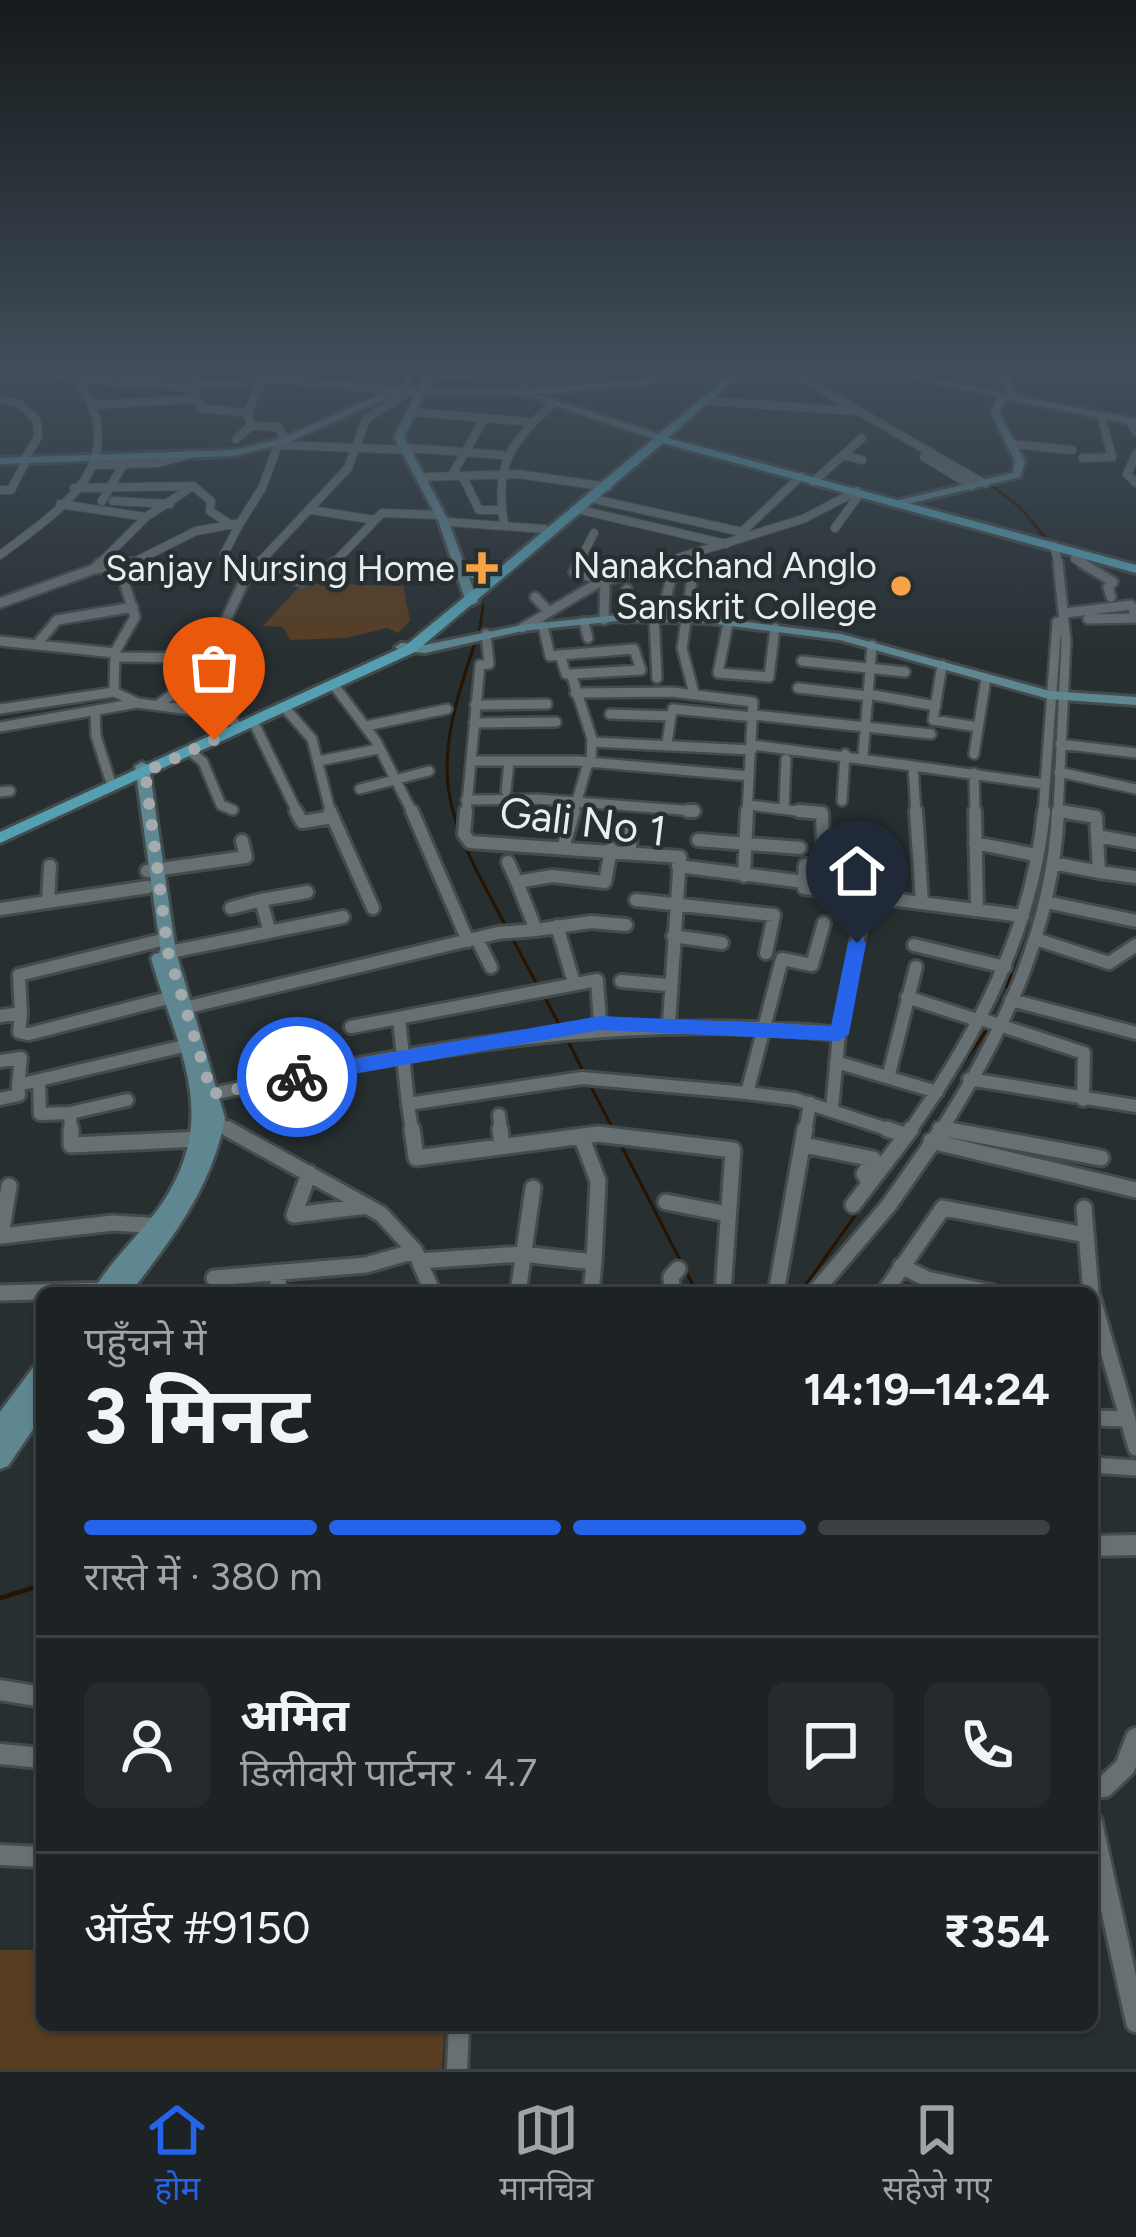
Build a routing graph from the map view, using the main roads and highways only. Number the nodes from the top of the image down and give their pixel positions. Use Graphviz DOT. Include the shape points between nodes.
graph roads {
  1 [pos="624,469"];
  2 [pos="769,469"];
  3 [pos="600,490"];
  4 [pos="1050,546"];
  5 [pos="1136,568"];
  6 [pos="470,574"];
  7 [pos="489,579"];
  8 [pos="473,597"];
  9 [pos="405,648"];
  10 [pos="237,722"];
  11 [pos="138,771"];
  12 [pos="0,829"];
  13 [pos="0,838"];
  1 -- 3 [label="main road"];
  2 -- 4 [label="main road"];
  3 -- 7 [label="main road"];
  3 -- 8 [label="main road"];
  4 -- 5 [label="main road"];
  4 -- 5 [label="main road"];
  6 -- 7 [label="main road"];
  7 -- 8 [label="main road"];
  8 -- 9 [label="main road"];
  9 -- 10 [label="main road"];
  9 -- 10 [label="main road"];
  10 -- 11 [label="main road"];
  10 -- 11 [label="main road"];
  11 -- 12 [label="main road"];
  11 -- 13 [label="main road"];
}
